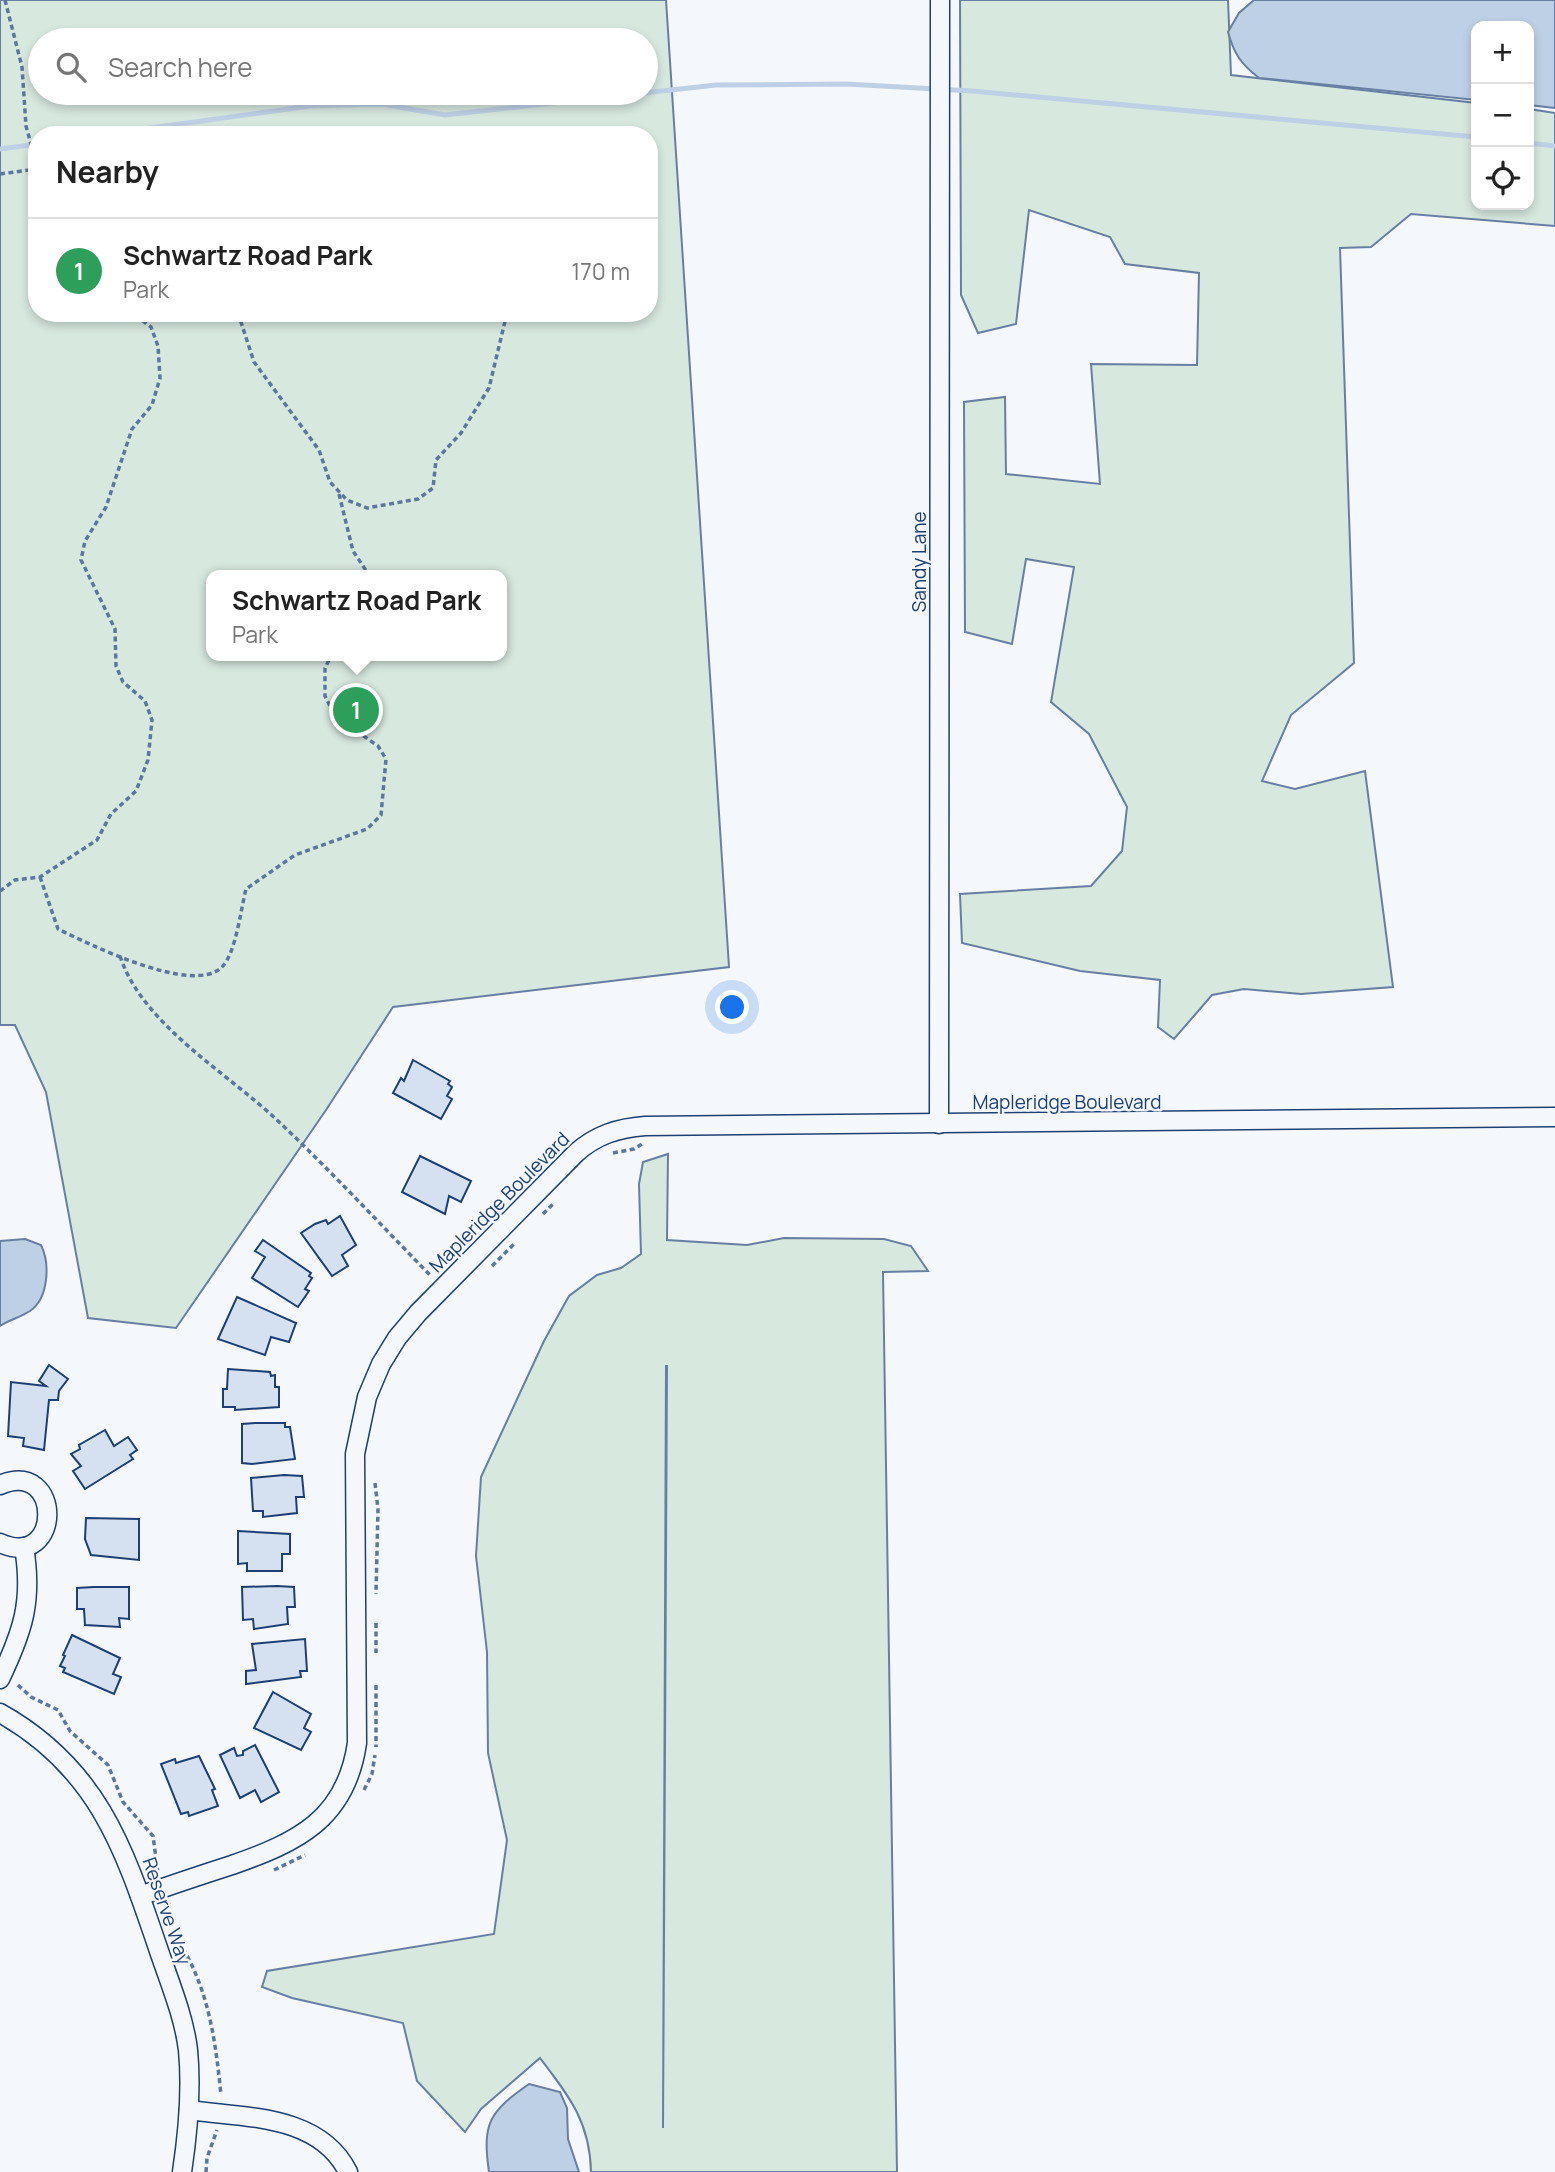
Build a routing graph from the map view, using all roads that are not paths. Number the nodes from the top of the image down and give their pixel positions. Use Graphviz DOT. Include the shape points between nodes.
graph roads {
  1 [pos="940,0"];
  2 [pos="1555,1117"];
  3 [pos="939,1124"];
  4 [pos="0,1485"];
  5 [pos="0,1544"];
  6 [pos="24,1547"];
  7 [pos="0,1679"];
  8 [pos="0,1713"];
  9 [pos="140,1896"];
  10 [pos="189,2110"];
  11 [pos="183,2172"];
  12 [pos="348,2172"];
  1 -- 3 [label="street, Sandy Lane"];
  2 -- 3 [label="street, Mapleridge Boulevard"];
  3 -- 9 [label="street, Mapleridge Boulevard" via="645,1126 611,1131 585,1145 407,1326 387,1352 367,1397 356,1440 357,1743 347,1782 323,1818 295,1840"];
  4 -- 6 [label="street" via="24,1482 42,1494 47,1504 47,1526 34,1543"];
  5 -- 6 [label="street"];
  6 -- 7 [label="street" via="26,1611"];
  8 -- 9 [label="street, Reserve Way" via="44,1742 93,1796 116,1834"];
  9 -- 10 [label="street, Reserve Way" via="186,2038"];
  10 -- 11 [label="street, Reserve Way"];
  10 -- 12 [label="street" via="310,2132 328,2144"];
}
